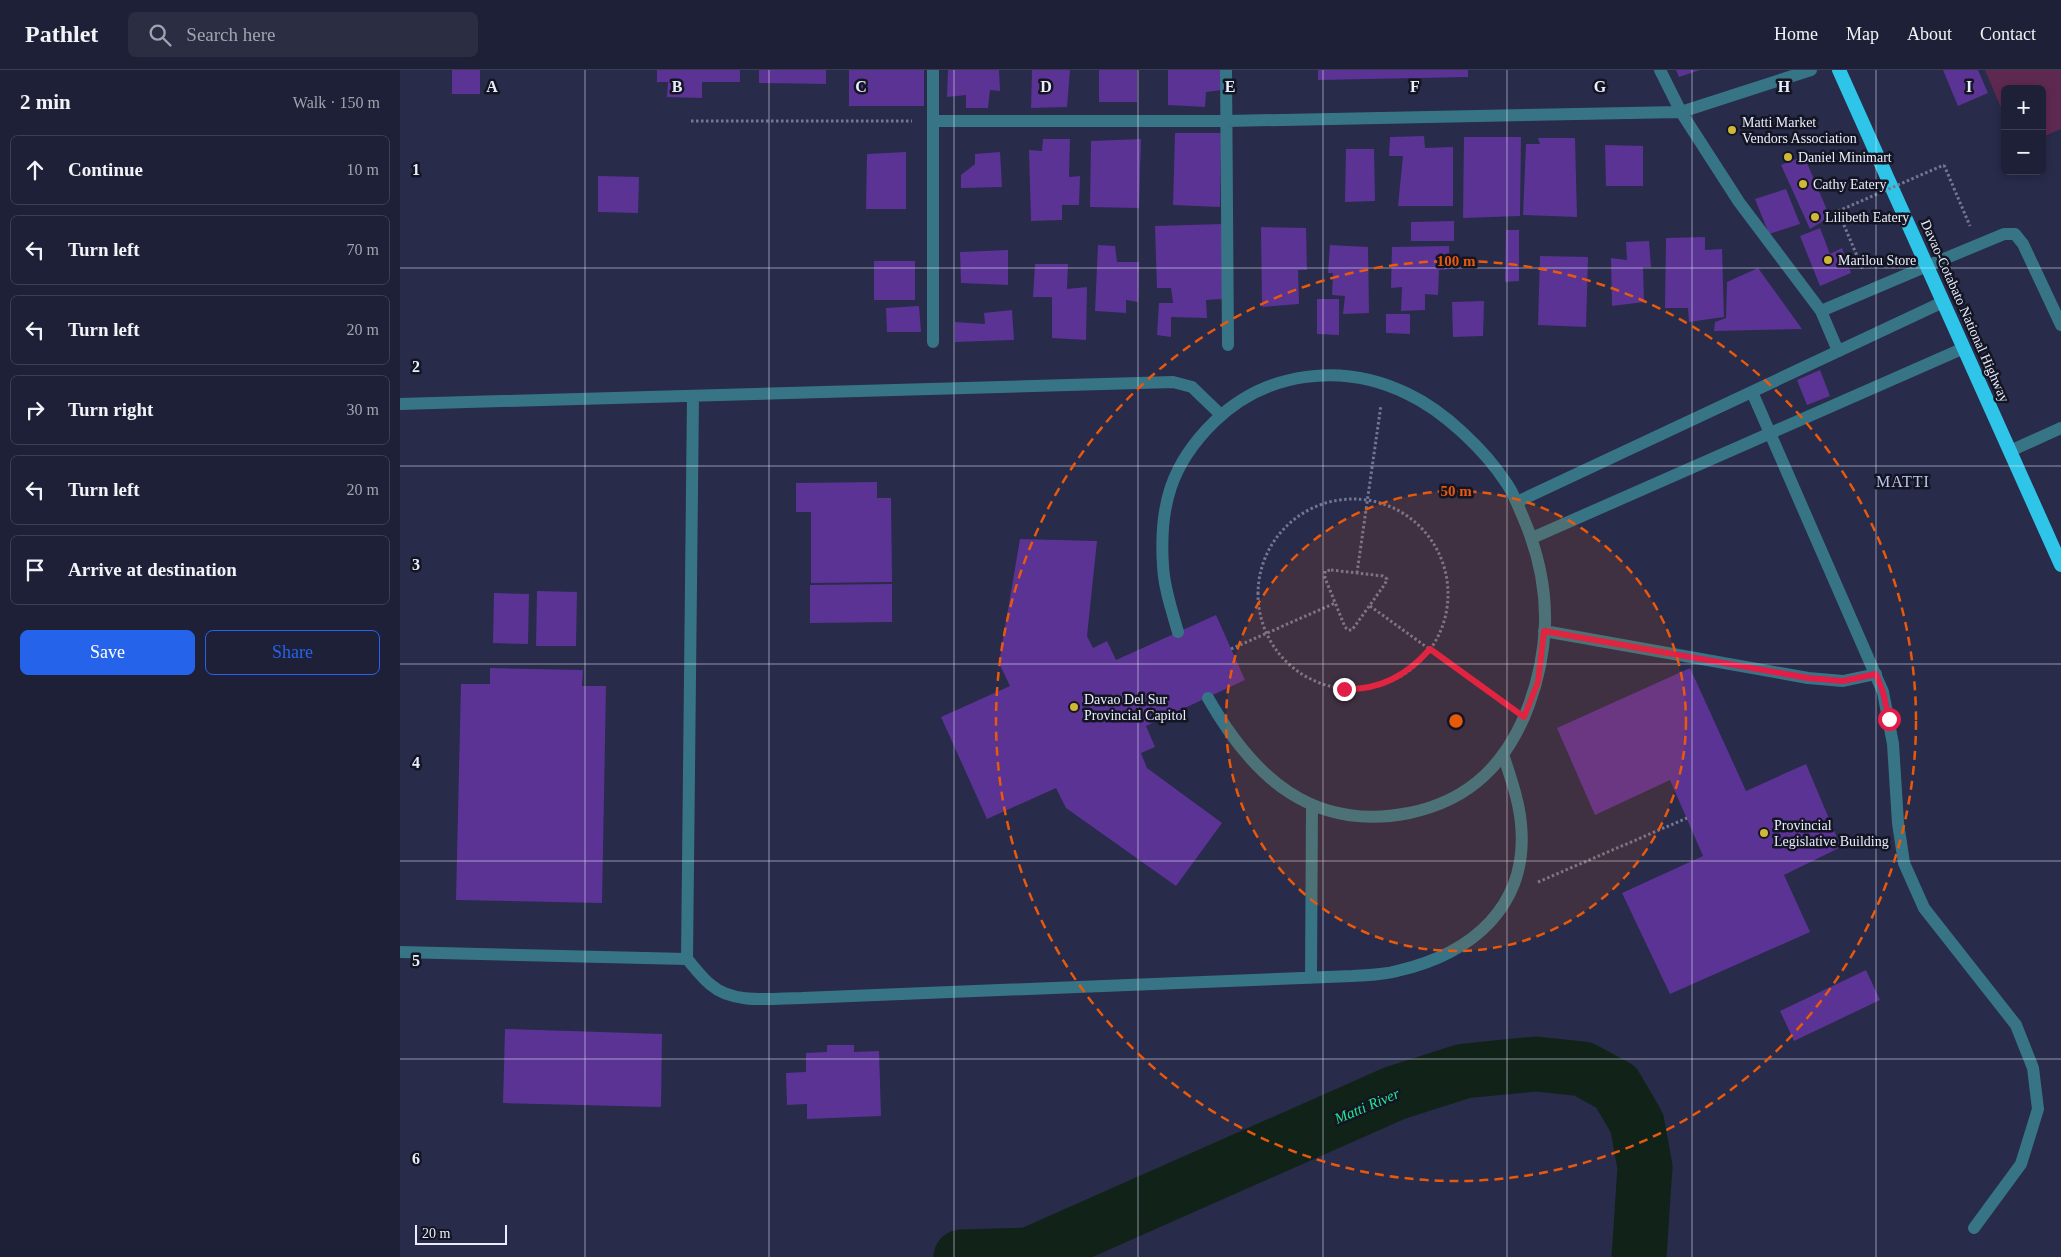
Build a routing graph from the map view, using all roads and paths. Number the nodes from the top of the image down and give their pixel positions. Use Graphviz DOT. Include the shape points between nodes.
graph roads {
  1 [pos="933,70"];
  2 [pos="1226,70"];
  3 [pos="1660,70"];
  4 [pos="1811,70"];
  5 [pos="1839,70"];
  6 [pos="1681,112"];
  7 [pos="691,121"];
  8 [pos="933,121"];
  9 [pos="1226,121"];
  10 [pos="1968,220"];
  11 [pos="1859,259"];
  12 [pos="1927,266"];
  13 [pos="1943,302"];
  14 [pos="1821,312"];
  15 [pos="2061,325"];
  16 [pos="933,342"];
  17 [pos="1228,345"];
  18 [pos="1964,348"];
  19 [pos="1838,351"];
  20 [pos="1384,385"];
  21 [pos="1752,392"];
  22 [pos="693,396"];
  23 [pos="400,404"];
  24 [pos="1221,415"];
  25 [pos="2061,428"];
  26 [pos="1770,433"];
  27 [pos="2010,451"];
  28 [pos="1367,499"];
  29 [pos="1516,502"];
  30 [pos="1532,538"];
  31 [pos="2061,565"];
  32 [pos="1357,573"];
  33 [pos="1335,603"];
  34 [pos="1370,606"];
  35 [pos="1544,631"];
  36 [pos="1178,632"];
  37 [pos="1266,633"];
  38 [pos="1231,649"];
  39 [pos="1430,649"];
  40 [pos="1876,674"];
  41 [pos="1208,698"];
  42 [pos="1524,717"];
  43 [pos="1504,754"];
  44 [pos="1312,805"];
  45 [pos="1687,818"];
  46 [pos="1512,891"];
  47 [pos="400,952"];
  48 [pos="687,959"];
  49 [pos="1311,978"];
  50 [pos="1974,1228"];
  1 -- 8 [label="street"];
  2 -- 9 [label="street"];
  3 -- 6 [label="street"];
  4 -- 6 [label="street"];
  5 -- 12 [label="highway, Davao-Cotabato National Highway"];
  6 -- 9 [label="street"];
  6 -- 14 [label="street" via="1739,202"];
  7 -- 8 [label="path"];
  8 -- 9 [label="street"];
  8 -- 16 [label="street"];
  9 -- 17 [label="street"];
  10 -- 11 [label="path, bridge" via="1944,164 1838,211"];
  12 -- 13 [label="highway, Davao-Cotabato National Highway"];
  12 -- 14 [label="street"];
  12 -- 15 [label="street" via="2004,234 2015,234 2023,244"];
  13 -- 18 [label="highway, Davao-Cotabato National Highway"];
  13 -- 19 [label="street"];
  14 -- 19 [label="street"];
  18 -- 26 [label="street"];
  18 -- 27 [label="highway, Davao-Cotabato National Highway"];
  19 -- 21 [label="street"];
  20 -- 24 [label="street" via="1340,375 1306,376 1255,392"];
  20 -- 28 [label="path"];
  20 -- 29 [label="street" via="1408,394 1468,436 1508,485"];
  21 -- 26 [label="street"];
  21 -- 29 [label="street"];
  22 -- 23 [label="street"];
  22 -- 24 [label="street" via="1173,382 1192,387"];
  22 -- 48 [label="street"];
  24 -- 36 [label="street" via="1190,448 1172,479 1163,518 1163,569"];
  25 -- 27 [label="street"];
  26 -- 30 [label="street"];
  26 -- 40 [label="street"];
  27 -- 31 [label="highway, Davao-Cotabato National Highway"];
  28 -- 32 [label="path"];
  28 -- 37 [label="path" via="1321,504 1282,530 1266,556 1258,587"];
  28 -- 39 [label="path" via="1390,506 1411,518 1433,542 1440,557 1445,572 1447,604 1444,620"];
  29 -- 30 [label="street"];
  30 -- 35 [label="street" via="1543,581"];
  32 -- 33 [label="path" via="1326,572 1325,578"];
  32 -- 34 [label="path" via="1387,579"];
  33 -- 34 [label="path" via="1345,627 1350,631"];
  33 -- 37 [label="path"];
  34 -- 39 [label="path"];
  35 -- 40 [label="street" via="1808,678 1843,681"];
  35 -- 42 [label="street" via="1538,682"];
  37 -- 38 [label="path"];
  37 -- 39 [label="path" via="1274,648 1298,671 1312,680 1344,689 1376,686 1392,680 1406,673"];
  39 -- 42 [label="path"];
  40 -- 50 [label="street" via="1883,692 1893,744 1904,863 1924,908 2016,1025 2033,1068 2038,1110 2021,1164"];
  41 -- 44 [label="street" via="1244,753 1292,795"];
  42 -- 43 [label="street"];
  43 -- 44 [label="street" via="1465,792 1420,811 1374,817 1330,812"];
  43 -- 46 [label="street" via="1521,823 1522,848"];
  44 -- 49 [label="street"];
  45 -- 46 [label="path"];
  46 -- 49 [label="street" via="1498,914 1453,951 1397,972"];
  47 -- 48 [label="street"];
  48 -- 49 [label="street" via="712,987 743,998"];
}
